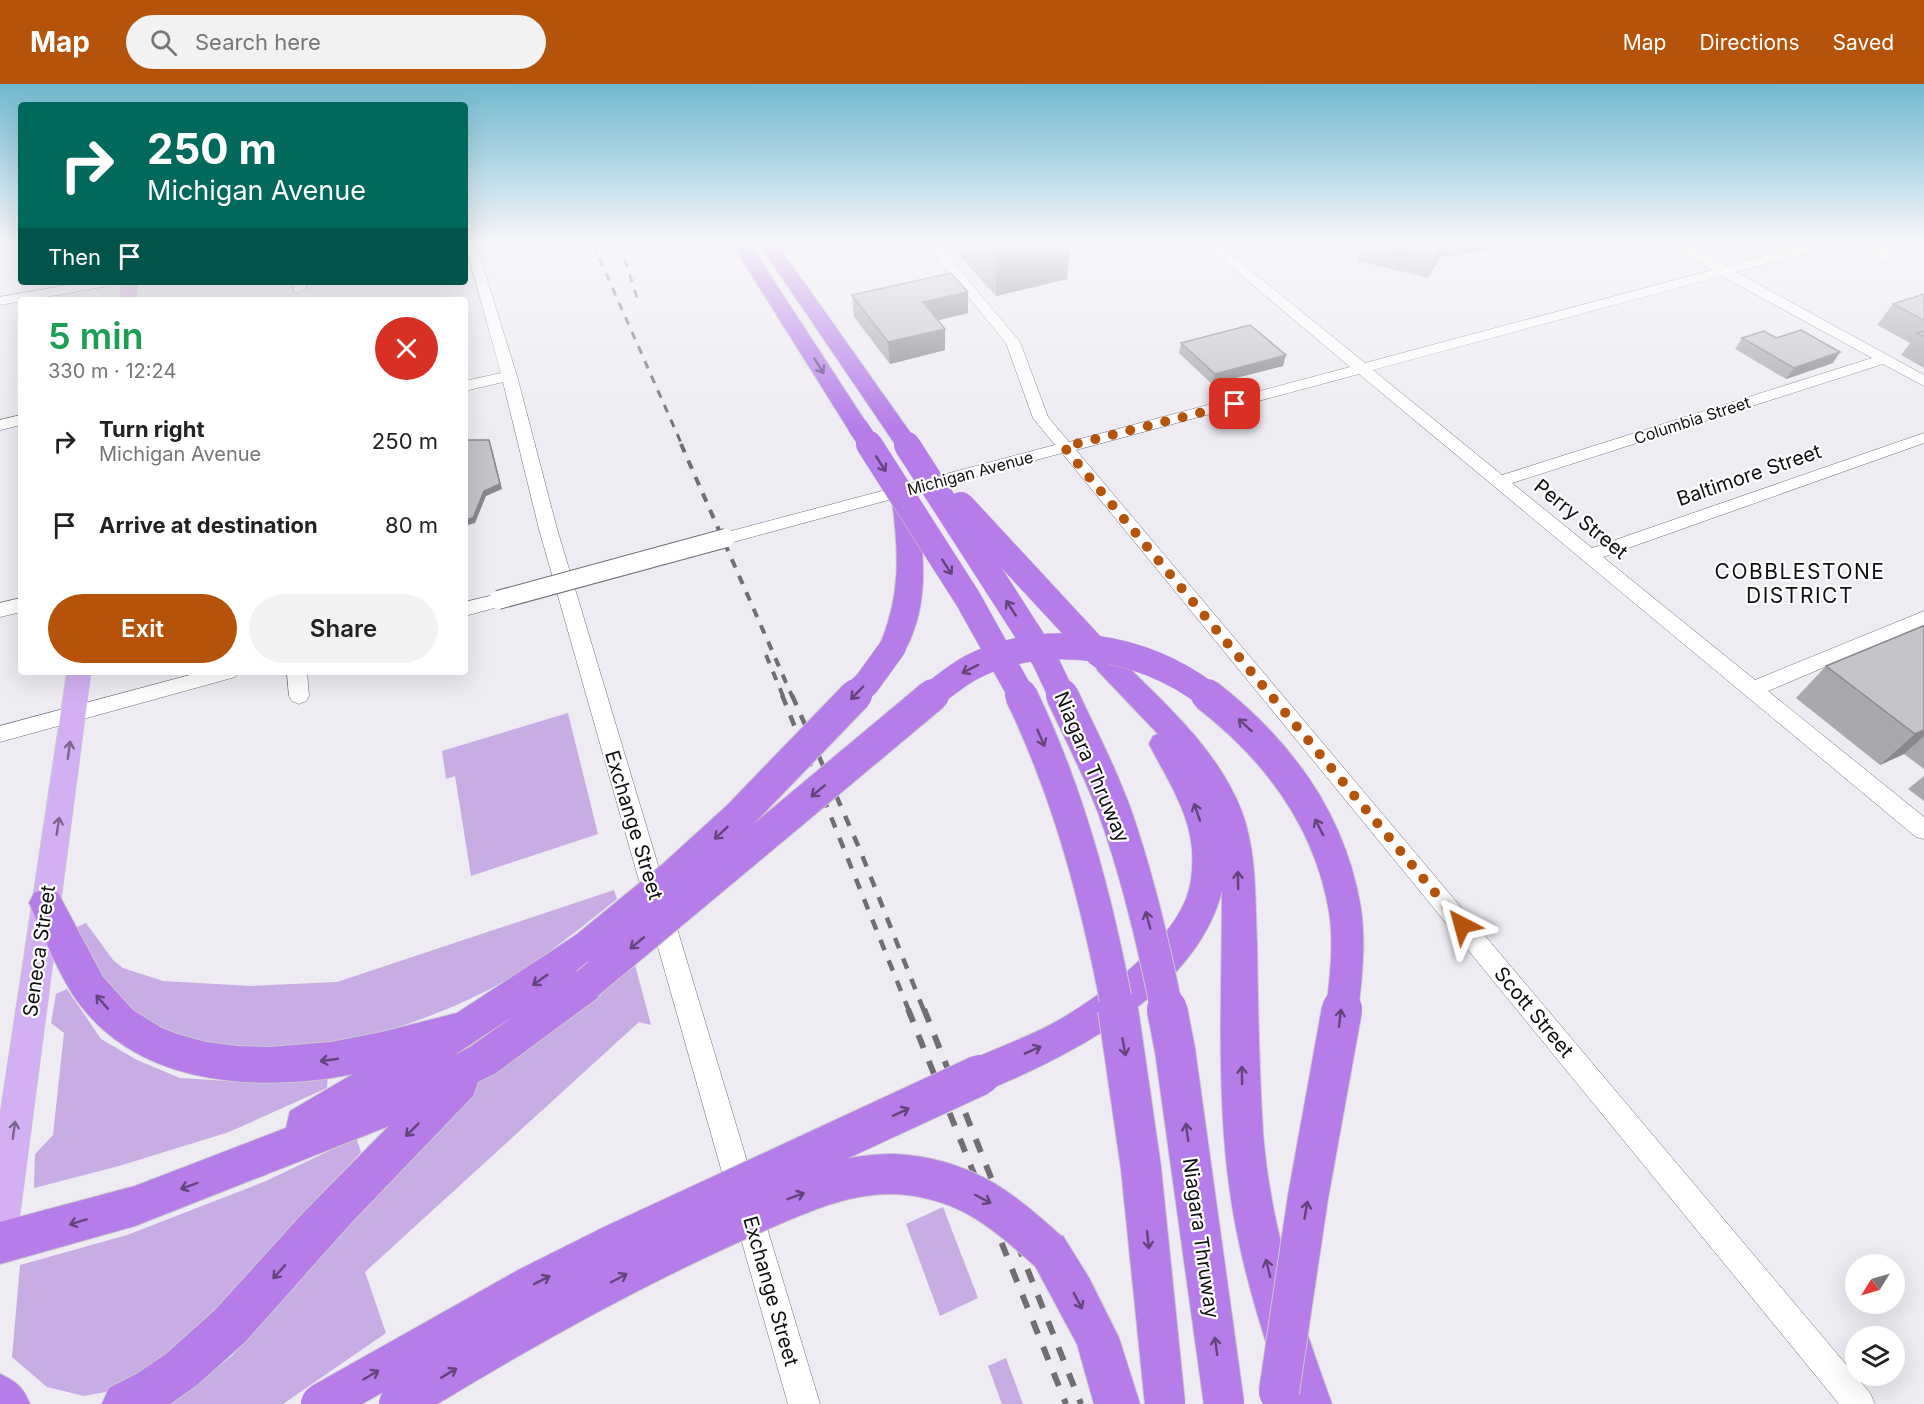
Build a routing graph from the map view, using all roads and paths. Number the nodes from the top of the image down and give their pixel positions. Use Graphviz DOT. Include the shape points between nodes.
graph roads {
  1 [pos="488,306"];
  2 [pos="780,306"];
  3 [pos="811,306"];
  4 [pos="982,306"];
  5 [pos="1284,306"];
  6 [pos="1595,306"];
  7 [pos="1787,306"];
  8 [pos="1884,359"];
  9 [pos="1360,369"];
  10 [pos="509,376"];
  11 [pos="1924,381"];
  12 [pos="468,385"];
  13 [pos="18,421"];
  14 [pos="0,425"];
  15 [pos="1924,438"];
  16 [pos="907,445"];
  17 [pos="1064,447"];
  18 [pos="1500,481"];
  19 [pos="904,500"];
  20 [pos="1589,555"];
  21 [pos="18,606"];
  22 [pos="468,608"];
  23 [pos="0,610"];
  24 [pos="1924,618"];
  25 [pos="1108,664"];
  26 [pos="79,675"];
  27 [pos="217,675"];
  28 [pos="297,675"];
  29 [pos="1752,688"];
  30 [pos="299,696"];
  31 [pos="74,713"];
  32 [pos="0,734"];
  33 [pos="1924,830"];
  34 [pos="46,903"];
  35 [pos="474,1044"];
  36 [pos="0,1230"];
  37 [pos="0,1243"];
  38 [pos="0,1397"];
  39 [pos="8,1404"];
  40 [pos="125,1404"];
  41 [pos="321,1404"];
  42 [pos="399,1404"];
  43 [pos="804,1404"];
  44 [pos="1117,1404"];
  45 [pos="1166,1404"];
  46 [pos="1224,1404"];
  47 [pos="1278,1404"];
  48 [pos="1310,1404"];
  49 [pos="1859,1404"];
  1 -- 10 [label="street, Exchange Street"];
  2 -- 19 [label="highway, Niagara Thruway, one-way, bridge"];
  3 -- 16 [label="highway, Niagara Thruway"];
  4 -- 17 [label="street, Scott Street" via="1012,342 1030,396 1041,418"];
  5 -- 9 [label="street, Perry Street"];
  6 -- 9 [label="street, Michigan Avenue"];
  7 -- 8 [label="street"];
  8 -- 11 [label="street"];
  8 -- 18 [label="street, Columbia Street"];
  9 -- 17 [label="street, Michigan Avenue"];
  9 -- 18 [label="street, Perry Street"];
  10 -- 12 [label="street"];
  10 -- 43 [label="street, Exchange Street" via="548,529"];
  13 -- 14 [label="street"];
  15 -- 20 [label="street, Baltimore Street"];
  16 -- 25 [label="highway, bridge"];
  46 -- 16 [label="highway, Niagara Thruway, one-way, bridge" via="1173,1039 1152,939 1122,832 1102,780 1044,658"];
  17 -- 22 [label="street, Michigan Avenue, bridge"];
  17 -- 49 [label="street, Scott Street"];
  18 -- 20 [label="street, Perry Street"];
  19 -- 35 [label="highway, one-way, bridge" via="913,573 911,597 893,647 867,683 738,817"];
  19 -- 45 [label="highway, Niagara Thruway, one-way, bridge" via="986,630 1024,700 1059,780 1085,860 1107,952 1127,1066"];
  20 -- 29 [label="street, Perry Street"];
  21 -- 23 [label="street"];
  24 -- 29 [label="street"];
  41 -- 25 [label="highway, one-way, bridge" via="529,1287 613,1245 1061,1038 1118,1000 1148,974 1180,939 1203,899 1208,845 1181,773"];
  48 -- 25 [label="highway, one-way, bridge" via="1272,1283 1246,1164 1238,868 1233,834 1224,808 1194,758"];
  26 -- 31 [label="main road, Seneca Street"];
  27 -- 31 [label="street"];
  28 -- 30 [label="street"];
  29 -- 33 [label="street, Perry Street"];
  31 -- 32 [label="street"];
  34 -- 31 [label="main road, Seneca Street, one-way"];
  35 -- 34 [label="highway, one-way" via="281,1065 236,1064 186,1055 142,1038 99,1000"];
  36 -- 34 [label="main road, Seneca Street, one-way"];
  35 -- 37 [label="highway, one-way" via="396,1104 135,1206"];
  35 -- 40 [label="highway, one-way" via="370,1171 232,1324 163,1384"];
  47 -- 35 [label="highway, one-way, bridge" via="1301,1238 1338,1030 1347,956 1344,912 1324,837 1304,798 1261,740 1223,705 1152,663 1096,648 1051,648 1017,652 976,665 935,693 587,984"];
  38 -- 39 [label="highway"];
  42 -- 44 [label="highway, one-way, bridge" via="542,1318 702,1236 800,1194 857,1177 905,1174 953,1184 1000,1208 1048,1251 1097,1338"];
}
